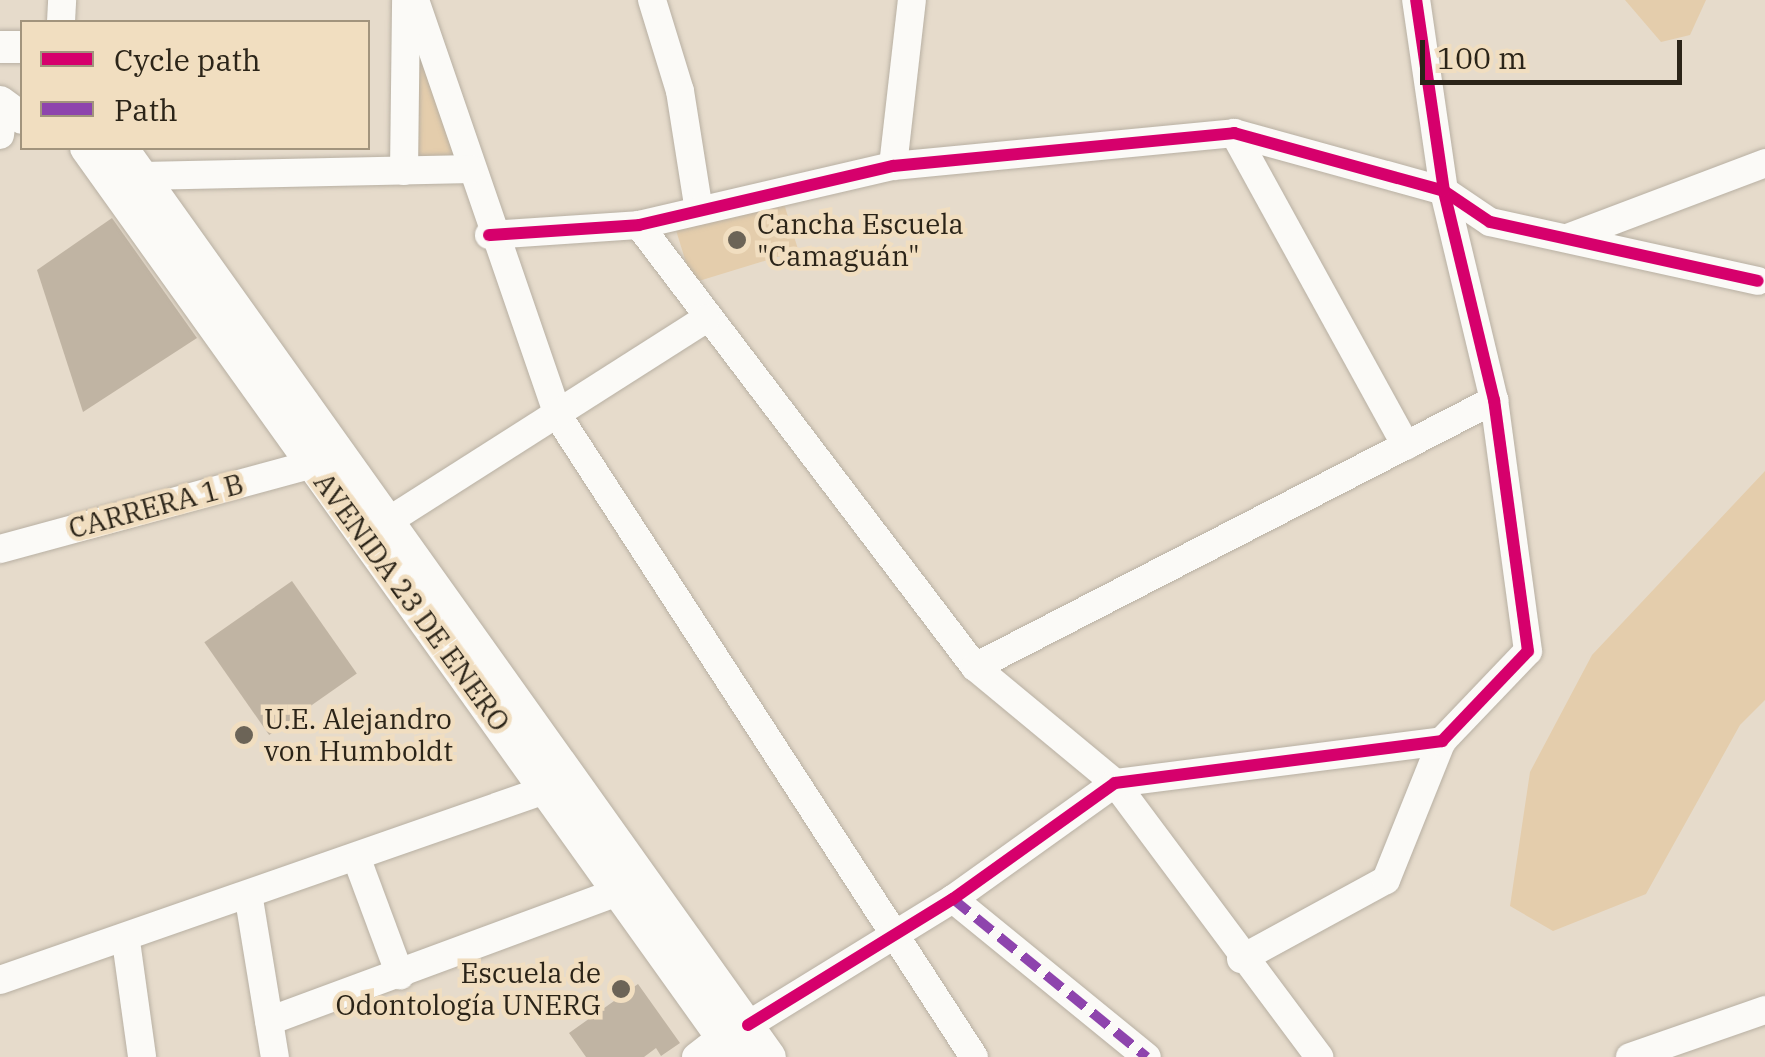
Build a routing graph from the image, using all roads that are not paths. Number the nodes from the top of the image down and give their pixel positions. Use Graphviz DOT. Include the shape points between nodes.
graph roads {
  1 [pos="406,0"];
  2 [pos="415,0"];
  3 [pos="652,0"];
  4 [pos="912,0"];
  5 [pos="1416,0"];
  6 [pos="1234,133"];
  7 [pos="87,150"];
  8 [pos="124,150"];
  9 [pos="1765,163"];
  10 [pos="893,166"];
  11 [pos="471,169"];
  12 [pos="404,170"];
  13 [pos="143,176"];
  14 [pos="1444,191"];
  15 [pos="698,211"];
  16 [pos="640,226"];
  17 [pos="490,235"];
  18 [pos="1567,238"];
  19 [pos="1758,282"];
  20 [pos="706,318"];
  21 [pos="1494,400"];
  22 [pos="558,416"];
  23 [pos="1406,446"];
  24 [pos="312,464"];
  25 [pos="390,520"];
  26 [pos="0,549"];
  27 [pos="975,667"];
  28 [pos="1442,741"];
  29 [pos="1115,783"];
  30 [pos="562,785"];
  31 [pos="358,862"];
  32 [pos="621,891"];
  33 [pos="249,899"];
  34 [pos="953,899"];
  35 [pos="895,935"];
  36 [pos="126,940"];
  37 [pos="1240,959"];
  38 [pos="400,975"];
  39 [pos="0,980"];
  40 [pos="1765,1010"];
  41 [pos="270,1021"];
  42 [pos="736,1040"];
  43 [pos="142,1057"];
  44 [pos="275,1057"];
  45 [pos="696,1057"];
  46 [pos="770,1057"];
  47 [pos="974,1057"];
  48 [pos="1147,1057"];
  49 [pos="1319,1057"];
  50 [pos="1630,1057"];
  1 -- 12 [label="street"];
  2 -- 11 [label="street"];
  3 -- 15 [label="street" via="680,91"];
  4 -- 10 [label="street"];
  5 -- 14 [label="street"];
  6 -- 10 [label="street"];
  6 -- 14 [label="street"];
  6 -- 23 [label="street"];
  7 -- 24 [label="main road, AVENIDA 23 DE ENERO"];
  8 -- 13 [label="main road, AVENIDA 23 DE ENERO"];
  9 -- 18 [label="street"];
  10 -- 15 [label="street"];
  11 -- 12 [label="street"];
  11 -- 17 [label="street"];
  12 -- 13 [label="street"];
  13 -- 25 [label="main road, AVENIDA 23 DE ENERO"];
  14 -- 18 [label="street" via="1490,222"];
  14 -- 21 [label="street"];
  15 -- 16 [label="street"];
  16 -- 17 [label="street"];
  16 -- 20 [label="street"];
  17 -- 22 [label="street"];
  18 -- 19 [label="street"];
  20 -- 22 [label="street"];
  20 -- 27 [label="street"];
  21 -- 23 [label="street"];
  21 -- 28 [label="street" via="1528,652"];
  22 -- 25 [label="street"];
  22 -- 35 [label="street"];
  23 -- 27 [label="street"];
  24 -- 26 [label="street, CARRERA 1 B"];
  24 -- 30 [label="main road, AVENIDA 23 DE ENERO"];
  25 -- 30 [label="main road, AVENIDA 23 DE ENERO"];
  27 -- 29 [label="street"];
  28 -- 29 [label="street"];
  28 -- 37 [label="street" via="1386,880"];
  29 -- 34 [label="street"];
  29 -- 37 [label="street"];
  30 -- 31 [label="street"];
  30 -- 32 [label="main road, AVENIDA 23 DE ENERO"];
  30 -- 42 [label="main road, AVENIDA 23 DE ENERO"];
  31 -- 33 [label="street"];
  31 -- 38 [label="street"];
  32 -- 38 [label="street"];
  32 -- 42 [label="main road, AVENIDA 23 DE ENERO"];
  33 -- 36 [label="street"];
  33 -- 41 [label="street"];
  34 -- 35 [label="street"];
  34 -- 48 [label="street"];
  35 -- 42 [label="street"];
  35 -- 47 [label="street"];
  36 -- 39 [label="street"];
  36 -- 43 [label="street"];
  37 -- 49 [label="street"];
  38 -- 41 [label="street"];
  40 -- 50 [label="street"];
  41 -- 44 [label="street"];
  42 -- 45 [label="street"];
  42 -- 46 [label="main road, AVENIDA 23 DE ENERO"];
}
